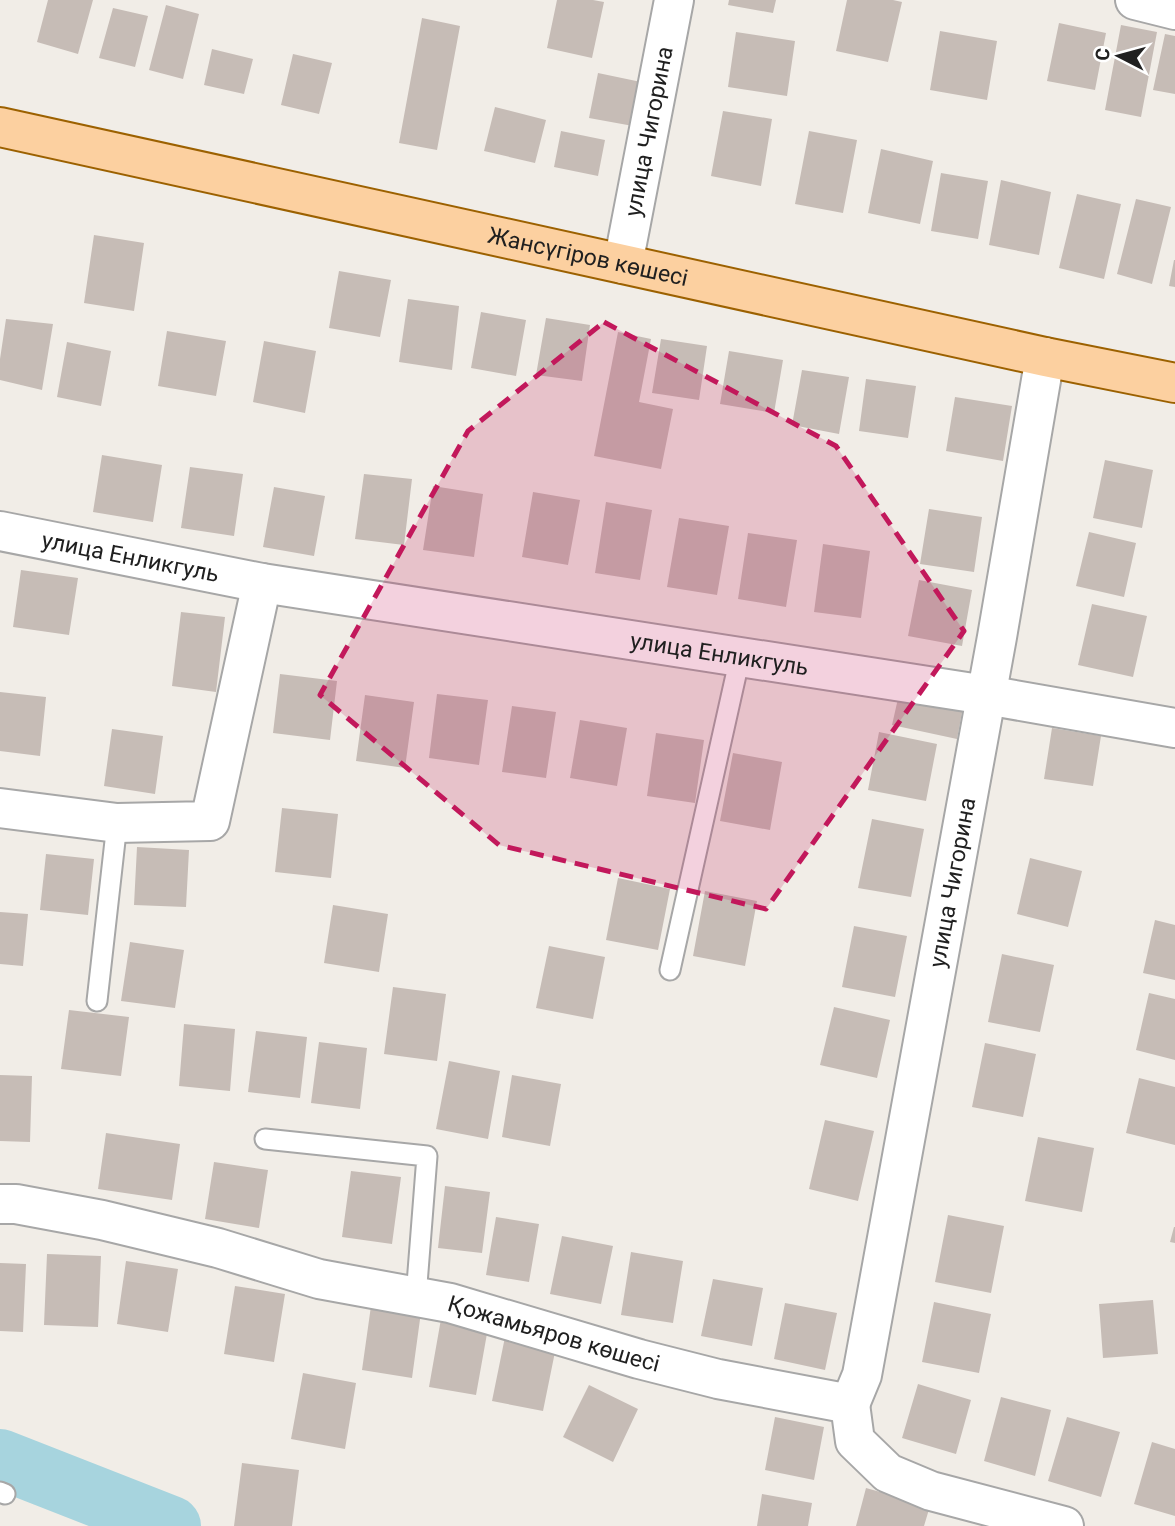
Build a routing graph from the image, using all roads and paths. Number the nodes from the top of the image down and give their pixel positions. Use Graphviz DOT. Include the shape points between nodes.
graph roads {
  1 [pos="674,0"];
  2 [pos="1135,0"];
  3 [pos="1175,10"];
  4 [pos="0,127"];
  5 [pos="623,264"];
  6 [pos="1045,357"];
  7 [pos="1175,383"];
  8 [pos="0,531"];
  9 [pos="262,583"];
  10 [pos="740,657"];
  11 [pos="986,695"];
  12 [pos="1175,728"];
  13 [pos="0,808"];
  14 [pos="117,823"];
  15 [pos="670,970"];
  16 [pos="97,1001"];
  17 [pos="265,1139"];
  18 [pos="0,1204"];
  19 [pos="416,1297"];
  20 [pos="850,1404"];
  21 [pos="1064,1526"];
  1 -- 5 [label="street, улица Чигорина"];
  2 -- 3 [label="street"];
  4 -- 5 [label="main road, Жансүгіров көшесі"];
  5 -- 6 [label="main road, Жансүгіров көшесі"];
  6 -- 7 [label="main road, Жансүгіров көшесі"];
  6 -- 11 [label="street, улица Чигорина"];
  8 -- 9 [label="street, улица Енликгуль"];
  9 -- 10 [label="street, улица Енликгуль"];
  9 -- 14 [label="street" via="210,821"];
  10 -- 11 [label="street, улица Енликгуль"];
  10 -- 15 [label="lane"];
  11 -- 12 [label="street, улица Енликгуль"];
  11 -- 20 [label="street, улица Чигорина" via="862,1375"];
  13 -- 14 [label="street"];
  14 -- 16 [label="lane"];
  17 -- 19 [label="lane" via="427,1156"];
  18 -- 19 [label="street, Қожамьяров көшесі" via="103,1220 319,1279"];
  19 -- 20 [label="street, Қожамьяров көшесі" via="639,1359"];
  20 -- 21 [label="street" via="855,1441 888,1472 931,1491"];
}
